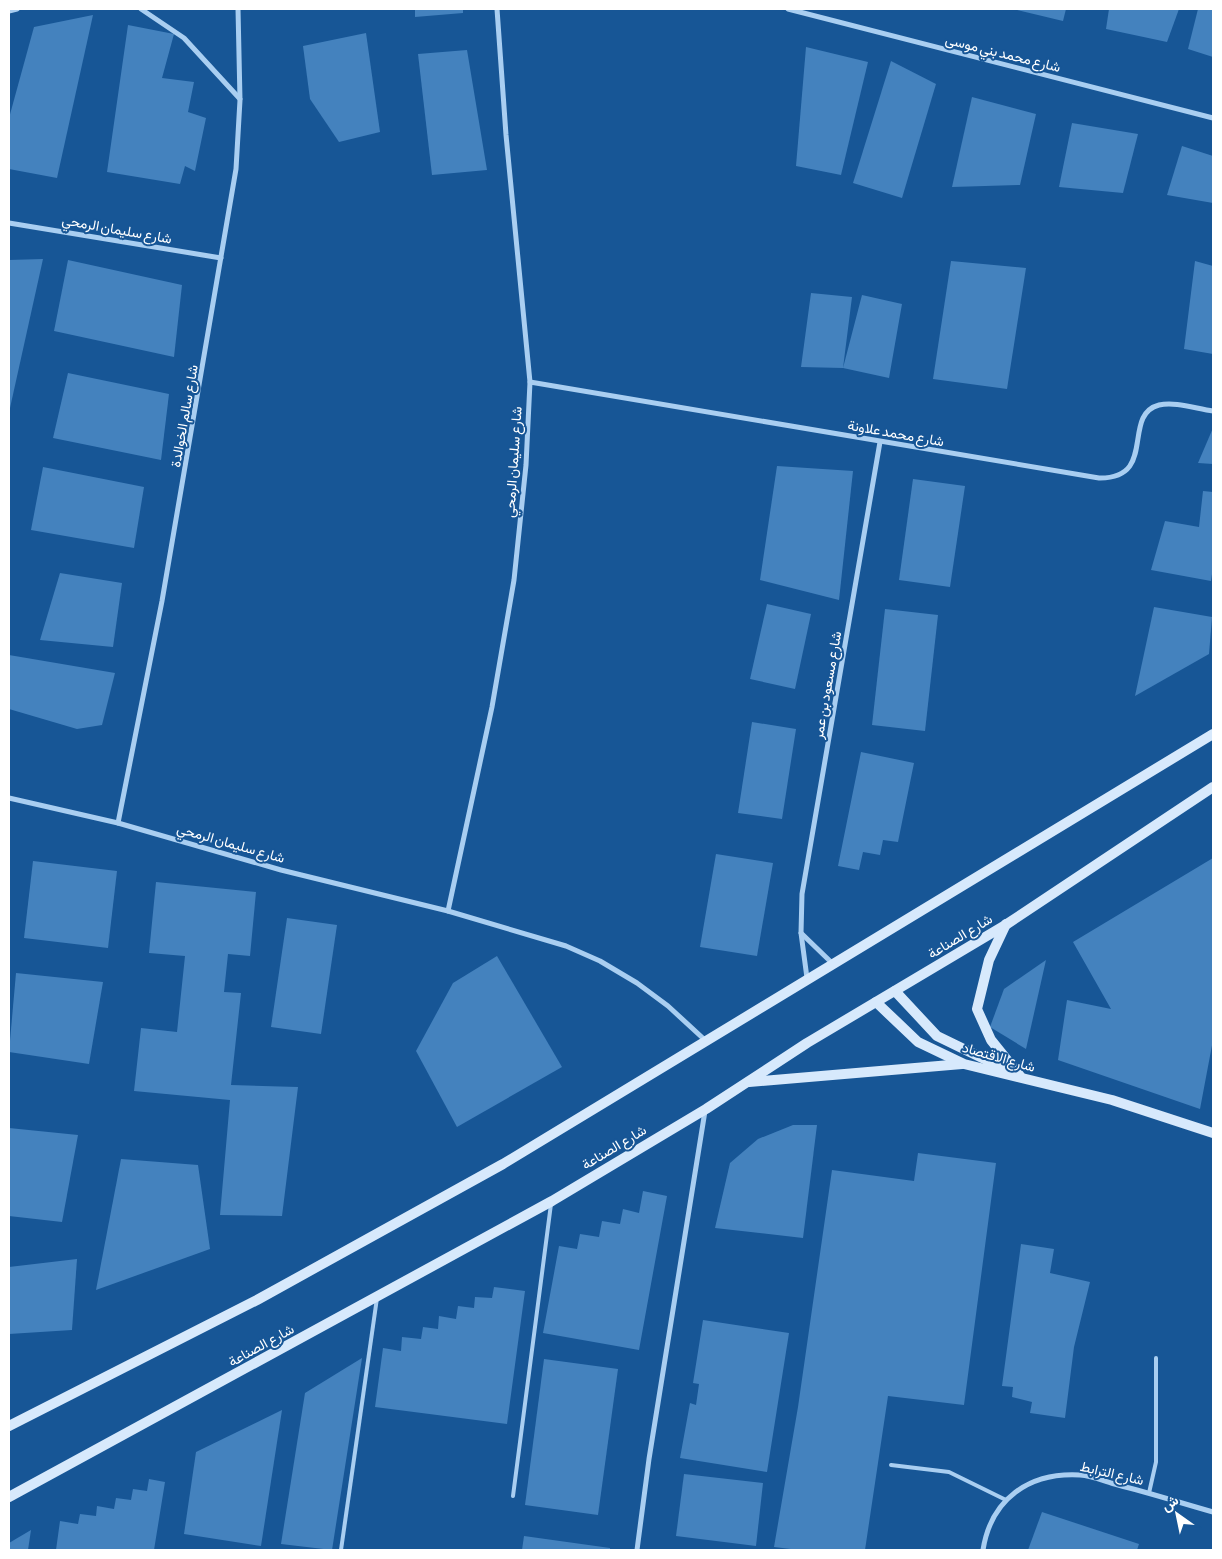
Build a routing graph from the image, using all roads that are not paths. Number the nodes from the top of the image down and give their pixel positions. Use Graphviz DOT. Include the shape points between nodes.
graph roads {
  1 [pos="17,9"];
  2 [pos="141,9"];
  3 [pos="238,9"];
  4 [pos="498,9"];
  5 [pos="788,9"];
  6 [pos="9,11"];
  7 [pos="240,100"];
  8 [pos="1213,118"];
  9 [pos="9,223"];
  10 [pos="221,258"];
  11 [pos="530,382"];
  12 [pos="1213,411"];
  13 [pos="880,442"];
  14 [pos="1213,734"];
  15 [pos="1213,786"];
  16 [pos="9,798"];
  17 [pos="118,823"];
  18 [pos="448,910"];
  19 [pos="1007,924"];
  20 [pos="801,933"];
  21 [pos="832,963"];
  22 [pos="807,978"];
  23 [pos="895,991"];
  24 [pos="876,1002"];
  25 [pos="706,1042"];
  26 [pos="964,1064"];
  27 [pos="1020,1076"];
  28 [pos="748,1082"];
  29 [pos="1045,1085"];
  30 [pos="706,1109"];
  31 [pos="1213,1133"];
  32 [pos="552,1201"];
  33 [pos="377,1296"];
  34 [pos="1156,1358"];
  35 [pos="14,1421"];
  36 [pos="9,1426"];
  37 [pos="891,1464"];
  38 [pos="1149,1493"];
  39 [pos="513,1496"];
  40 [pos="9,1497"];
  41 [pos="1006,1500"];
  42 [pos="1213,1512"];
  43 [pos="341,1550"];
  44 [pos="637,1550"];
  45 [pos="983,1550"];
  1 -- 6 [label="street"];
  2 -- 7 [label="street" via="184,38"];
  3 -- 7 [label="street, شارع سالم الخوالدة"];
  4 -- 11 [label="street, شارع سليمان الرمحي" via="506,135"];
  5 -- 8 [label="street, شارع محمد بني موسى"];
  7 -- 10 [label="street, شارع سالم الخوالدة" via="236,169"];
  9 -- 10 [label="street, شارع سليمان الرمحي"];
  10 -- 17 [label="street, شارع سالم الخوالدة" via="162,601"];
  11 -- 13 [label="street, شارع محمد علاونة"];
  11 -- 18 [label="street, شارع سليمان الرمحي" via="526,464 514,580 492,707"];
  12 -- 13 [label="street, شارع محمد علاونة" via="1167,404 1151,409 1141,423 1135,460 1128,469 1110,478"];
  13 -- 20 [label="street, شارع مسعود بن عمر" via="802,894"];
  14 -- 21 [label="main road" via="892,930"];
  15 -- 19 [label="main road, شارع الصناعة"];
  16 -- 17 [label="street, شارع سليمان الرمحي"];
  17 -- 18 [label="street, شارع سليمان الرمحي" via="281,870"];
  18 -- 25 [label="street, شارع سليمان الرمحي" via="566,946 600,961 668,1006"];
  19 -- 23 [label="main road, شارع الصناعة"];
  19 -- 27 [label="main road" via="989,960 977,1009 991,1040"];
  20 -- 21 [label="street"];
  20 -- 22 [label="street, شارع مسعود بن عمر"];
  21 -- 22 [label="main road"];
  22 -- 25 [label="main road"];
  23 -- 24 [label="main road, شارع الصناعة"];
  23 -- 27 [label="main road, شارع الاقتصاد" via="937,1036"];
  24 -- 26 [label="main road, شارع الاقتصاد" via="918,1042"];
  24 -- 28 [label="main road, شارع الصناعة"];
  25 -- 35 [label="main road" via="503,1164 256,1300"];
  26 -- 28 [label="main road"];
  26 -- 29 [label="main road, شارع الاقتصاد"];
  27 -- 29 [label="main road, شارع الاقتصاد"];
  28 -- 30 [label="main road, شارع الصناعة"];
  29 -- 31 [label="main road, شارع الاقتصاد" via="1112,1100"];
  30 -- 32 [label="main road, شارع الصناعة"];
  30 -- 44 [label="street" via="650,1450"];
  32 -- 33 [label="main road, شارع الصناعة"];
  32 -- 39 [label="lane"];
  33 -- 40 [label="main road, شارع الصناعة"];
  33 -- 43 [label="lane"];
  34 -- 38 [label="lane" via="1156,1462"];
  35 -- 36 [label="main road"];
  37 -- 41 [label="lane" via="949,1472"];
  38 -- 41 [label="street, شارع الترابط" via="1082,1475 1052,1476 1030,1483"];
  38 -- 42 [label="street, شارع الترابط"];
  41 -- 45 [label="street, شارع الترابط" via="996,1511 986,1532"];
}
